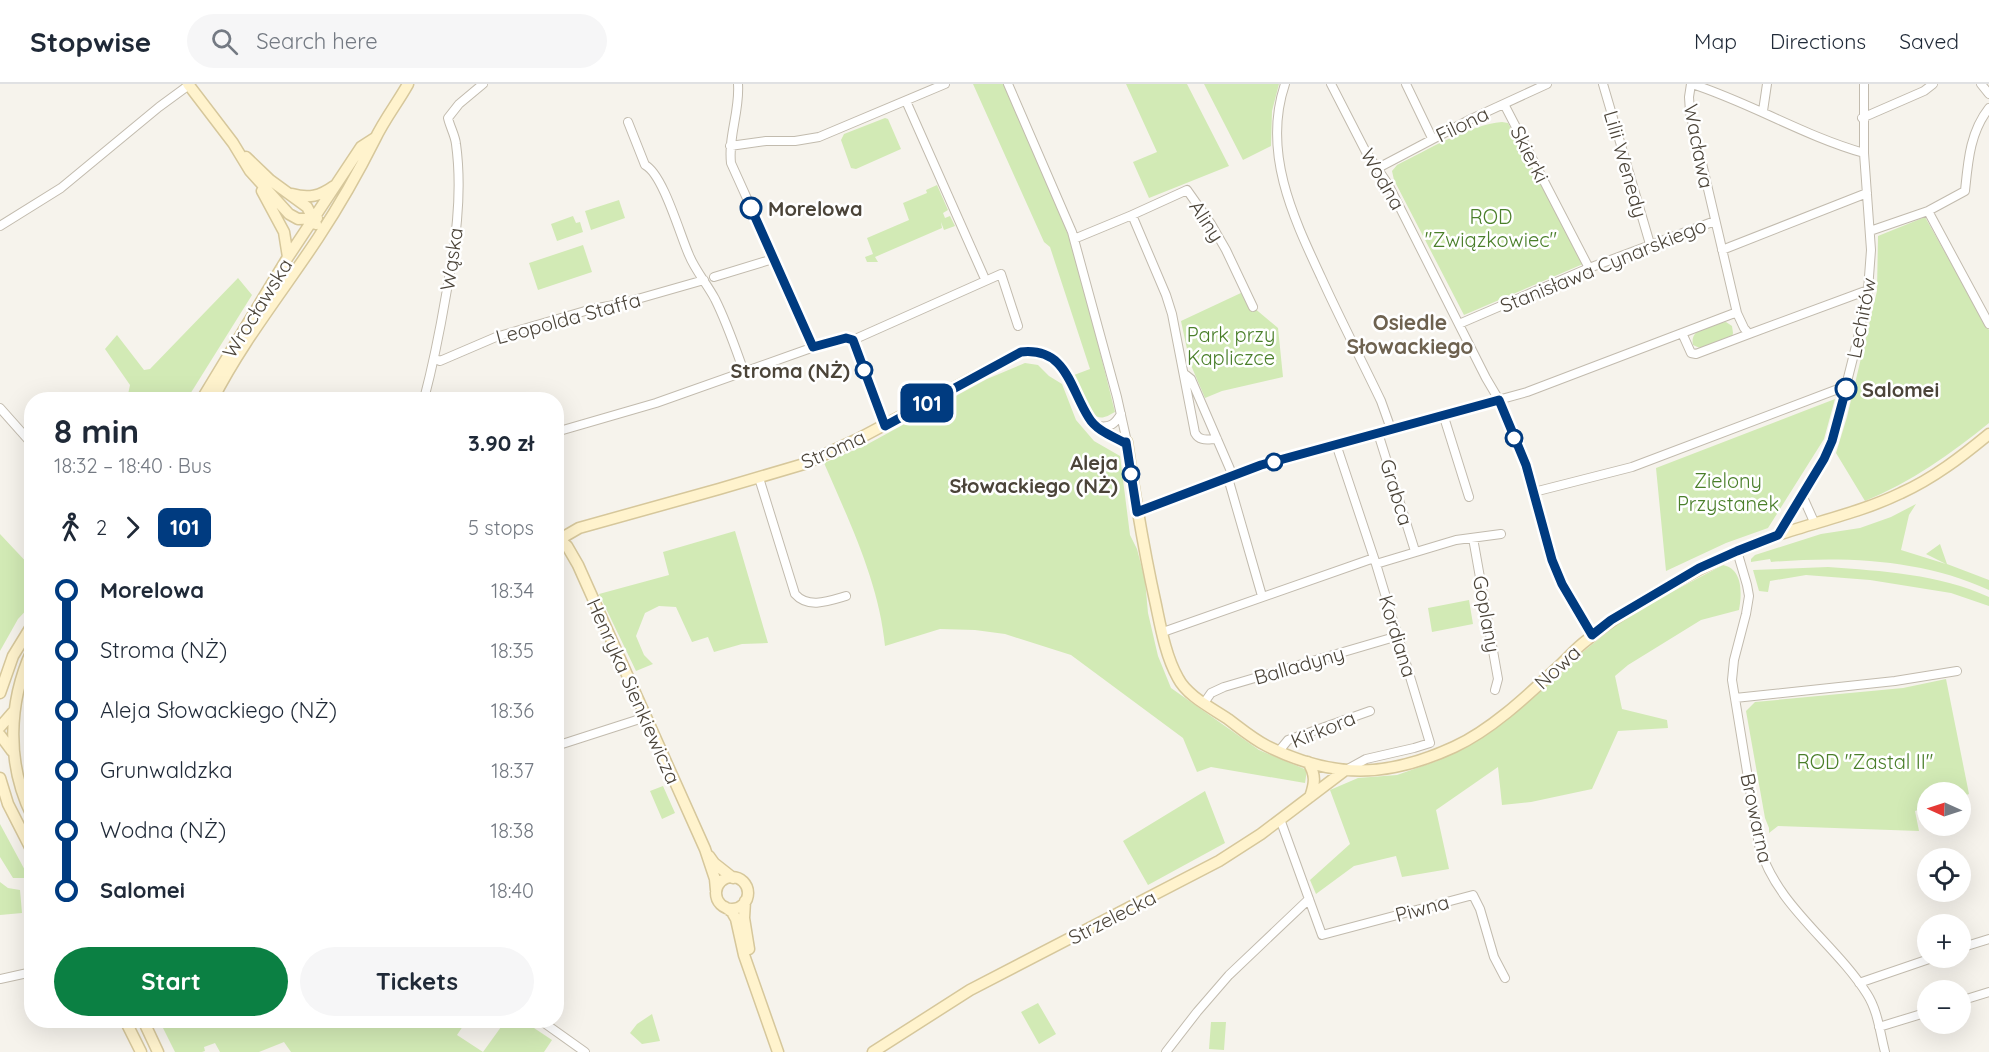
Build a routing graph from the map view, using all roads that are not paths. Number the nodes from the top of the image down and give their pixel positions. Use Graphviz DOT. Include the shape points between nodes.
graph roads {
  1 [pos="408,84"];
  2 [pos="483,84"];
  3 [pos="738,84"];
  4 [pos="945,84"];
  5 [pos="1008,84"];
  6 [pos="1285,84"];
  7 [pos="1331,84"];
  8 [pos="1406,84"];
  9 [pos="1548,84"];
  10 [pos="1603,84"];
  11 [pos="1692,84"];
  12 [pos="1767,84"];
  13 [pos="1864,84"];
  14 [pos="1933,84"];
  15 [pos="1981,84"];
  16 [pos="189,85"];
  17 [pos="1989,94"];
  18 [pos="906,101"];
  19 [pos="1504,104"];
  20 [pos="1989,108"];
  21 [pos="1763,111"];
  22 [pos="1862,118"];
  23 [pos="628,122"];
  24 [pos="375,138"];
  25 [pos="1432,138"];
  26 [pos="233,144"];
  27 [pos="730,146"];
  28 [pos="1864,153"];
  29 [pos="1378,168"];
  30 [pos="250,171"];
  31 [pos="336,184"];
  32 [pos="287,192"];
  33 [pos="1867,193"];
  34 [pos="342,201"];
  35 [pos="1928,211"];
  36 [pos="1132,215"];
  37 [pos="314,218"];
  38 [pos="1715,220"];
  39 [pos="0,226"];
  40 [pos="1870,231"];
  41 [pos="318,239"];
  42 [pos="1074,240"];
  43 [pos="1650,244"];
  44 [pos="1722,250"];
  45 [pos="288,257"];
  46 [pos="773,259"];
  47 [pos="1589,268"];
  48 [pos="714,277"];
  49 [pos="985,279"];
  50 [pos="704,280"];
  51 [pos="1868,290"];
  52 [pos="1253,307"];
  53 [pos="1737,314"];
  54 [pos="1459,324"];
  55 [pos="1989,324"];
  56 [pos="1018,326"];
  57 [pos="1682,333"];
  58 [pos="1749,334"];
  59 [pos="853,340"];
  60 [pos="813,347"];
  61 [pos="435,359"];
  62 [pos="744,372"];
  63 [pos="1185,374"];
  64 [pos="1846,386"];
  65 [pos="206,392"];
  66 [pos="217,392"];
  67 [pos="426,392"];
  68 [pos="1499,400"];
  69 [pos="0,408"];
  70 [pos="1121,414"];
  71 [pos="1443,414"];
  72 [pos="1095,425"];
  73 [pos="885,426"];
  74 [pos="1391,429"];
  75 [pos="564,430"];
  76 [pos="1378,433"];
  77 [pos="1989,434"];
  78 [pos="24,435"];
  79 [pos="1217,439"];
  80 [pos="1126,442"];
  81 [pos="1336,444"];
  82 [pos="1230,477"];
  83 [pos="759,478"];
  84 [pos="1534,492"];
  85 [pos="1802,495"];
  86 [pos="1468,497"];
  87 [pos="1137,512"];
  88 [pos="1815,524"];
  89 [pos="1501,534"];
  90 [pos="564,535"];
  91 [pos="1778,535"];
  92 [pos="1473,538"];
  93 [pos="564,544"];
  94 [pos="1415,551"];
  95 [pos="1737,551"];
  96 [pos="1375,561"];
  97 [pos="846,596"];
  98 [pos="1262,596"];
  99 [pos="1163,632"];
  100 [pos="1592,635"];
  101 [pos="1398,636"];
  102 [pos="24,638"];
  103 [pos="13,656"];
  104 [pos="24,671"];
  105 [pos="1957,671"];
  106 [pos="0,676"];
  107 [pos="1495,690"];
  108 [pos="0,693"];
  109 [pos="1734,698"];
  110 [pos="1204,703"];
  111 [pos="14,711"];
  112 [pos="1370,711"];
  113 [pos="646,717"];
  114 [pos="0,726"];
  115 [pos="0,735"];
  116 [pos="564,744"];
  117 [pos="1279,751"];
  118 [pos="14,754"];
  119 [pos="1308,762"];
  120 [pos="1344,771"];
  121 [pos="0,778"];
  122 [pos="2,790"];
  123 [pos="24,796"];
  124 [pos="1309,798"];
  125 [pos="1280,819"];
  126 [pos="24,836"];
  127 [pos="705,849"];
  128 [pos="733,878"];
  129 [pos="716,890"];
  130 [pos="1309,899"];
  131 [pos="745,901"];
  132 [pos="725,907"];
  133 [pos="1989,939"];
  134 [pos="1971,945"];
  135 [pos="1917,963"];
  136 [pos="751,973"];
  137 [pos="24,974"];
  138 [pos="1505,978"];
  139 [pos="0,980"];
  140 [pos="1859,983"];
  141 [pos="1989,992"];
  142 [pos="1971,998"];
  143 [pos="1917,1015"];
  144 [pos="1879,1027"];
  145 [pos="129,1028"];
  146 [pos="147,1028"];
  147 [pos="551,1028"];
  148 [pos="141,1052"];
  149 [pos="158,1052"];
  150 [pos="585,1052"];
  151 [pos="778,1052"];
  152 [pos="873,1052"];
  153 [pos="1166,1052"];
  154 [pos="1885,1052"];
  1 -- 24 [label="street, Wrocławska"];
  2 -- 61 [label="street, Wąska" via="448,118 456,140 459,185 455,247"];
  3 -- 27 [label="street" via="739,105"];
  4 -- 18 [label="street"];
  5 -- 42 [label="street"];
  6 -- 74 [label="street" via="1278,138 1283,186 1299,230"];
  7 -- 29 [label="street, Wodna"];
  8 -- 25 [label="street"];
  9 -- 19 [label="street, Filona"];
  10 -- 43 [label="street, Lilii Wenedy"];
  11 -- 21 [label="street"];
  11 -- 38 [label="street, Wacława" via="1690,112"];
  12 -- 21 [label="street"];
  13 -- 22 [label="street, Lechitów"];
  14 -- 22 [label="street"];
  15 -- 17 [label="street"];
  16 -- 26 [label="street"];
  16 -- 39 [label="street" via="61,188"];
  18 -- 27 [label="street" via="819,137"];
  18 -- 49 [label="street"];
  19 -- 25 [label="street, Filona"];
  19 -- 47 [label="street, Skierki"];
  20 -- 35 [label="street" via="1979,122 1970,148 1965,191"];
  21 -- 28 [label="street"];
  22 -- 28 [label="street, Lechitów"];
  23 -- 50 [label="street" via="645,165 661,184 690,258"];
  24 -- 31 [label="street, Wrocławska" via="361,147"];
  24 -- 34 [label="street, Wrocławska"];
  25 -- 29 [label="street, Filona"];
  26 -- 30 [label="street"];
  26 -- 32 [label="street"];
  27 -- 46 [label="street" via="731,163"];
  28 -- 33 [label="street, Lechitów"];
  29 -- 54 [label="street, Wodna"];
  30 -- 37 [label="street" via="289,214 298,219"];
  30 -- 45 [label="street" via="281,224"];
  31 -- 32 [label="street" via="316,196 301,197"];
  31 -- 37 [label="street, Wrocławska"];
  32 -- 37 [label="street" via="307,207"];
  33 -- 40 [label="street, Lechitów"];
  33 -- 44 [label="street, Stanisława Cynarskiego"];
  34 -- 37 [label="street, Wrocławska"];
  34 -- 41 [label="street, Wrocławska"];
  35 -- 40 [label="street"];
  35 -- 55 [label="street"];
  36 -- 42 [label="street"];
  36 -- 52 [label="street, Aliny" via="1187,190 1226,250"];
  36 -- 63 [label="street" via="1166,295"];
  37 -- 41 [label="street"];
  37 -- 45 [label="street, Wrocławska"];
  38 -- 43 [label="street, Stanisława Cynarskiego"];
  38 -- 44 [label="street, Wacława"];
  40 -- 51 [label="street, Lechitów"];
  41 -- 66 [label="street, Wrocławska" via="278,294"];
  42 -- 70 [label="street"];
  43 -- 47 [label="street, Stanisława Cynarskiego"];
  44 -- 53 [label="street, Wacława"];
  45 -- 65 [label="street, Wrocławska"];
  46 -- 48 [label="street"];
  46 -- 60 [label="street"];
  47 -- 54 [label="street, Stanisława Cynarskiego"];
  49 -- 56 [label="street" via="1001,274"];
  49 -- 59 [label="street"];
  50 -- 61 [label="street, Leopolda Staffa" via="587,310 483,342 440,361"];
  50 -- 62 [label="street" via="730,332"];
  51 -- 58 [label="street"];
  51 -- 64 [label="street, Lechitów"];
  53 -- 57 [label="street"];
  53 -- 58 [label="street, Wacława"];
  54 -- 68 [label="street, Wodna"];
  57 -- 58 [label="street" via="1691,353 1696,354"];
  57 -- 68 [label="street"];
  59 -- 60 [label="street" via="846,338"];
  59 -- 73 [label="street"];
  60 -- 62 [label="street"];
  61 -- 67 [label="street, Wąska"];
  62 -- 75 [label="street"];
  63 -- 79 [label="street" via="1191,379"];
  63 -- 79 [label="street" via="1195,433 1203,440"];
  64 -- 84 [label="street" via="1632,467"];
  64 -- 85 [label="street, Lechitów" via="1832,441"];
  68 -- 71 [label="street"];
  68 -- 84 [label="street, Wodna"];
  69 -- 78 [label="street"];
  70 -- 72 [label="street" via="1112,425"];
  70 -- 80 [label="street"];
  71 -- 74 [label="street"];
  71 -- 86 [label="street"];
  72 -- 73 [label="street, Stroma" via="1065,370 1042,353 1029,351 1002,361"];
  72 -- 80 [label="street, Stroma"];
  73 -- 83 [label="street, Stroma" via="821,457"];
  74 -- 76 [label="street"];
  76 -- 81 [label="street"];
  76 -- 94 [label="street, Grabca"];
  77 -- 88 [label="street, Nowa" via="1918,485"];
  79 -- 82 [label="street"];
  80 -- 87 [label="street, Nowa"];
  81 -- 82 [label="street"];
  81 -- 96 [label="street, Kordiana"];
  82 -- 87 [label="street"];
  82 -- 98 [label="street"];
  83 -- 90 [label="street, Stroma"];
  83 -- 97 [label="street" via="795,594 816,603"];
  84 -- 100 [label="street, Wodna" via="1552,560"];
  85 -- 88 [label="street"];
  85 -- 91 [label="street, Lechitów"];
  87 -- 99 [label="street, Nowa"];
  88 -- 91 [label="street, Nowa"];
  89 -- 92 [label="street"];
  91 -- 95 [label="street, Nowa"];
  92 -- 94 [label="street"];
  92 -- 107 [label="street, Goplany" via="1498,679"];
  93 -- 113 [label="street, Henryka Sienkiewicza" via="572,553"];
  94 -- 96 [label="street"];
  95 -- 100 [label="street, Nowa" via="1699,568"];
  95 -- 109 [label="street, Browarna" via="1749,596 1733,670"];
  96 -- 98 [label="street"];
  96 -- 101 [label="street, Kordiana"];
  98 -- 99 [label="street"];
  99 -- 110 [label="street, Nowa" via="1178,679"];
  100 -- 120 [label="street, Nowa" via="1515,705 1455,747 1389,769"];
  101 -- 110 [label="street, Balladyny" via="1224,687"];
  101 -- 120 [label="street, Kordiana" via="1430,743 1366,759"];
  102 -- 103 [label="street"];
  103 -- 106 [label="street"];
  103 -- 108 [label="street"];
  104 -- 111 [label="street"];
  105 -- 109 [label="street"];
  109 -- 140 [label="street, Browarna" via="1763,860 1778,888"];
  110 -- 117 [label="street, Nowa" via="1264,745"];
  111 -- 114 [label="street"];
  111 -- 118 [label="street"];
  112 -- 117 [label="street, Kirkora" via="1288,740"];
  113 -- 116 [label="street"];
  113 -- 127 [label="street, Henryka Sienkiewicza"];
  115 -- 118 [label="street"];
  117 -- 119 [label="street, Nowa"];
  118 -- 123 [label="street"];
  119 -- 120 [label="street, Nowa"];
  119 -- 124 [label="street" via="1315,776"];
  120 -- 124 [label="street, Strzelecka"];
  121 -- 122 [label="street"];
  122 -- 126 [label="street"];
  124 -- 125 [label="street, Strzelecka"];
  125 -- 130 [label="street, Piwna"];
  125 -- 152 [label="street, Strzelecka" via="1219,861 970,990"];
  127 -- 128 [label="street, Henryka Sienkiewicza"];
  127 -- 129 [label="street, Henryka Sienkiewicza"];
  128 -- 129 [label="street" via="724,880"];
  128 -- 131 [label="street" via="742,881 746,888"];
  129 -- 132 [label="street"];
  130 -- 138 [label="street, Piwna" via="1322,935 1473,895"];
  130 -- 153 [label="street" via="1229,975"];
  131 -- 132 [label="street" via="734,909"];
  131 -- 136 [label="street"];
  132 -- 136 [label="street" via="736,919"];
  133 -- 134 [label="street"];
  135 -- 140 [label="street"];
  136 -- 151 [label="street"];
  137 -- 139 [label="street"];
  140 -- 144 [label="street, Browarna" via="1873,1005"];
  141 -- 142 [label="street"];
  143 -- 144 [label="street"];
  144 -- 154 [label="street, Browarna"];
  145 -- 148 [label="street"];
  146 -- 149 [label="street"];
  147 -- 150 [label="street"];
}
